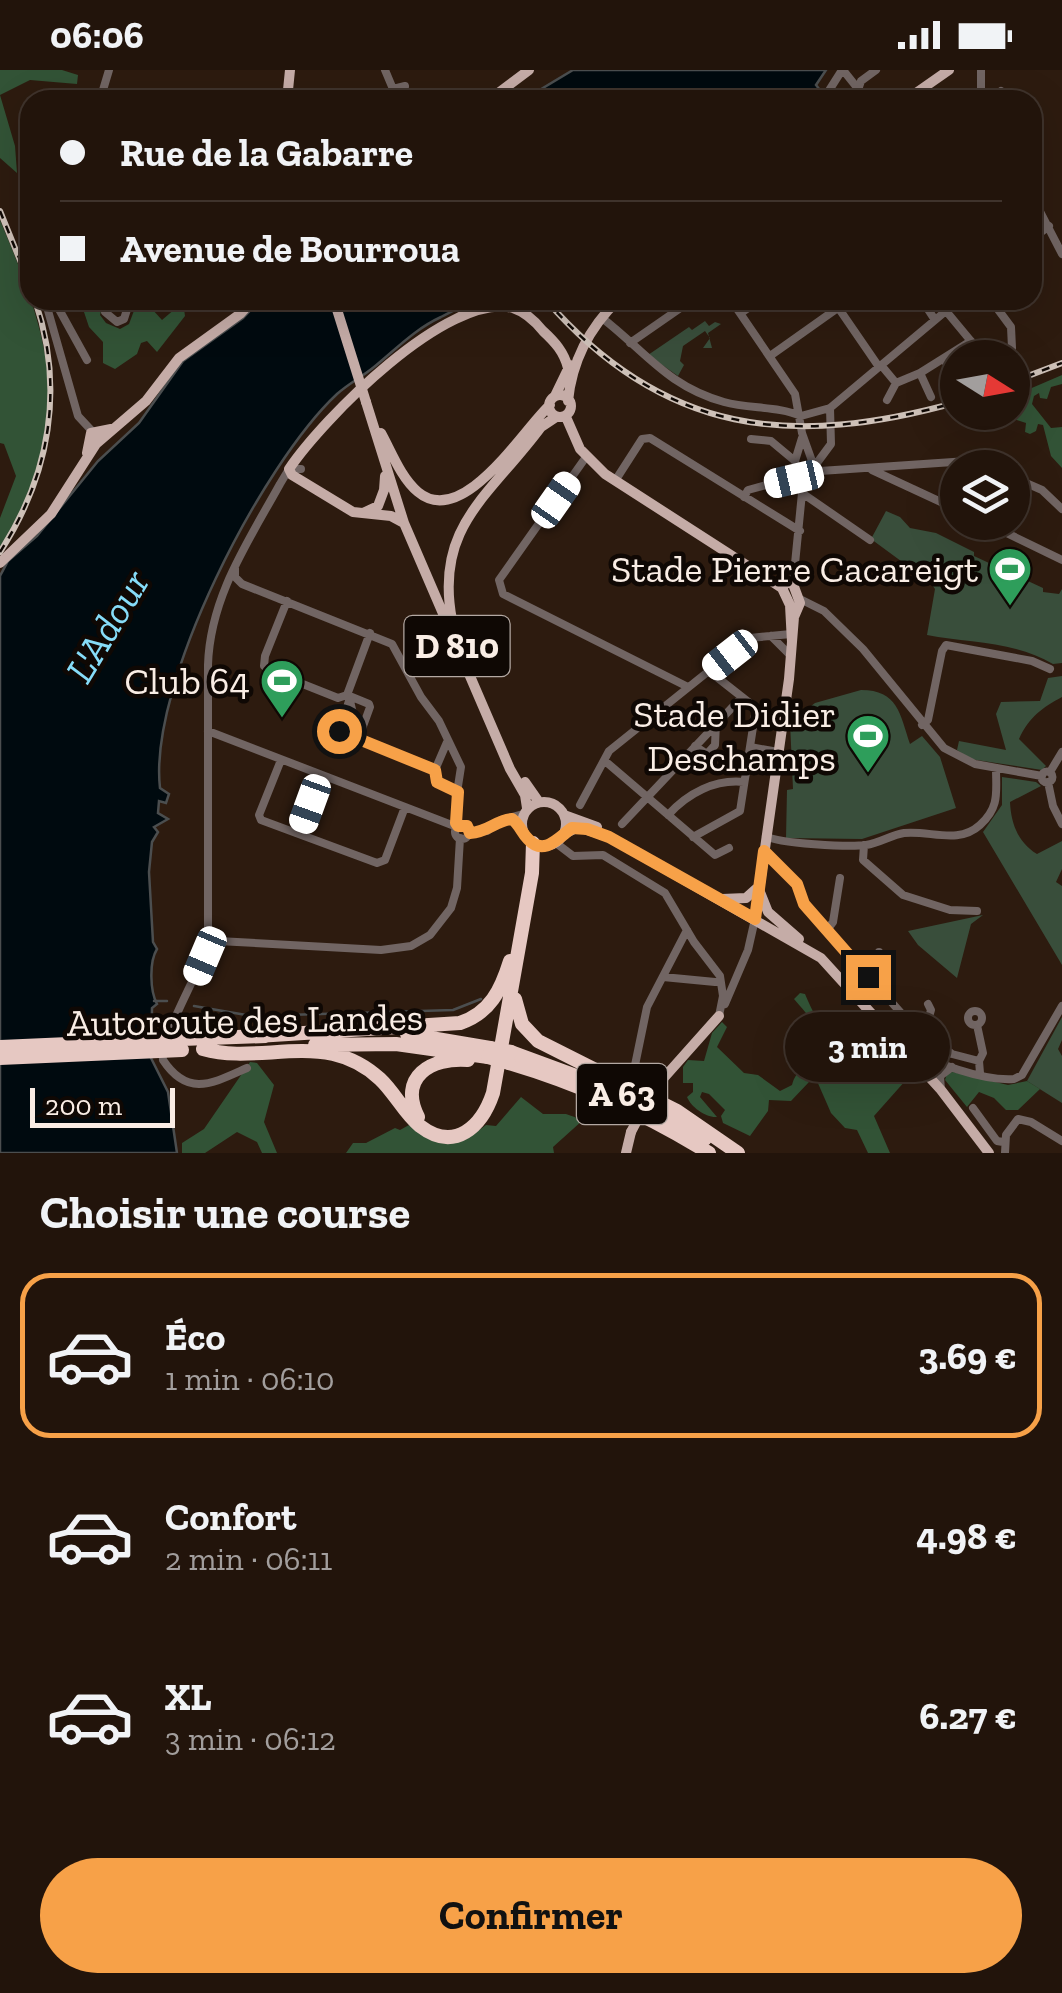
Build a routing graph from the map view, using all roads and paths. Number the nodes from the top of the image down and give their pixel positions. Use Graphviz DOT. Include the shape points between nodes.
graph roads {
  1 [pos="384,70"];
  2 [pos="528,70"];
  3 [pos="843,70"];
  4 [pos="876,70"];
  5 [pos="944,72"];
  6 [pos="405,86"];
  7 [pos="858,88"];
  8 [pos="502,90"];
  9 [pos="920,90"];
  10 [pos="1042,214"];
  11 [pos="1049,226"];
  12 [pos="1042,231"];
  13 [pos="1062,254"];
  14 [pos="54,310"];
  15 [pos="58,310"];
  16 [pos="106,310"];
  17 [pos="127,310"];
  18 [pos="244,310"];
  19 [pos="339,310"];
  20 [pos="488,310"];
  21 [pos="516,310"];
  22 [pos="608,310"];
  23 [pos="677,310"];
  24 [pos="739,310"];
  25 [pos="745,310"];
  26 [pos="828,310"];
  27 [pos="840,310"];
  28 [pos="928,310"];
  29 [pos="998,310"];
  30 [pos="946,311"];
  31 [pos="741,313"];
  32 [pos="602,318"];
  33 [pos="935,320"];
  34 [pos="971,340"];
  35 [pos="1012,340"];
  36 [pos="553,341"];
  37 [pos="630,344"];
  38 [pos="770,356"];
  39 [pos="577,357"];
  40 [pos="87,360"];
  41 [pos="940,361"];
  42 [pos="880,366"];
  43 [pos="568,368"];
  44 [pos="920,373"];
  45 [pos="896,383"];
  46 [pos="931,397"];
  47 [pos="552,400"];
  48 [pos="887,400"];
  49 [pos="368,401"];
  50 [pos="568,401"];
  51 [pos="802,408"];
  52 [pos="830,408"];
  53 [pos="561,417"];
  54 [pos="380,432"];
  55 [pos="96,438"];
  56 [pos="750,439"];
  57 [pos="381,449"];
  58 [pos="586,457"];
  59 [pos="511,459"];
  60 [pos="940,465"];
  61 [pos="807,469"];
  62 [pos="885,472"];
  63 [pos="298,474"];
  64 [pos="615,481"];
  65 [pos="1030,485"];
  66 [pos="744,497"];
  67 [pos="940,501"];
  68 [pos="348,509"];
  69 [pos="1062,509"];
  70 [pos="404,523"];
  71 [pos="800,531"];
  72 [pos="870,540"];
  73 [pos="1021,540"];
  74 [pos="1062,560"];
  75 [pos="0,563"];
  76 [pos="234,568"];
  77 [pos="787,584"];
  78 [pos="288,602"];
  79 [pos="796,605"];
  80 [pos="452,620"];
  81 [pos="370,633"];
  82 [pos="789,640"];
  83 [pos="1050,669"];
  84 [pos="709,671"];
  85 [pos="688,688"];
  86 [pos="348,696"];
  87 [pos="742,697"];
  88 [pos="716,723"];
  89 [pos="922,724"];
  90 [pos="208,730"];
  91 [pos="358,740"];
  92 [pos="447,742"];
  93 [pos="695,746"];
  94 [pos="750,748"];
  95 [pos="778,752"];
  96 [pos="1062,752"];
  97 [pos="281,760"];
  98 [pos="606,760"];
  99 [pos="996,768"];
  100 [pos="435,770"];
  101 [pos="321,775"];
  102 [pos="1047,777"];
  103 [pos="744,782"];
  104 [pos="458,792"];
  105 [pos="646,797"];
  106 [pos="539,802"];
  107 [pos="580,805"];
  108 [pos="405,807"];
  109 [pos="740,811"];
  110 [pos="521,814"];
  111 [pos="668,815"];
  112 [pos="564,816"];
  113 [pos="622,824"];
  114 [pos="738,824"];
  115 [pos="1062,824"];
  116 [pos="462,828"];
  117 [pos="299,833"];
  118 [pos="766,836"];
  119 [pos="609,837"];
  120 [pos="693,837"];
  121 [pos="554,842"];
  122 [pos="860,845"];
  123 [pos="729,848"];
  124 [pos="764,851"];
  125 [pos="840,878"];
  126 [pos="758,887"];
  127 [pos="721,899"];
  128 [pos="525,912"];
  129 [pos="976,912"];
  130 [pos="755,919"];
  131 [pos="686,930"];
  132 [pos="827,930"];
  133 [pos="213,939"];
  134 [pos="806,948"];
  135 [pos="879,952"];
  136 [pos="516,972"];
  137 [pos="663,977"];
  138 [pos="868,977"];
  139 [pos="716,982"];
  140 [pos="726,996"];
  141 [pos="928,1004"];
  142 [pos="1062,1006"];
  143 [pos="719,1016"];
  144 [pos="978,1025"];
  145 [pos="924,1034"];
  146 [pos="257,1036"];
  147 [pos="896,1040"];
  148 [pos="182,1045"];
  149 [pos="0,1047"];
  150 [pos="203,1049"];
  151 [pos="489,1056"];
  152 [pos="0,1058"];
  153 [pos="509,1061"];
  154 [pos="979,1061"];
  155 [pos="952,1067"];
  156 [pos="247,1068"];
  157 [pos="634,1070"];
  158 [pos="980,1073"];
  159 [pos="941,1090"];
  160 [pos="973,1108"];
  161 [pos="436,1135"];
  162 [pos="1062,1141"];
  163 [pos="1003,1142"];
  164 [pos="626,1153"];
  165 [pos="709,1153"];
  166 [pos="726,1153"];
  167 [pos="738,1153"];
  168 [pos="989,1153"];
  169 [pos="1004,1153"];
  1 -- 6 [label="street" via="392,89"];
  2 -- 8 [label="main road"];
  3 -- 7 [label="street"];
  4 -- 7 [label="street"];
  5 -- 9 [label="main road"];
  10 -- 11 [label="street"];
  11 -- 12 [label="street"];
  11 -- 13 [label="street"];
  14 -- 55 [label="street" via="78,416"];
  15 -- 40 [label="street"];
  16 -- 17 [label="street" via="117,322"];
  18 -- 55 [label="main road" via="184,352 146,401"];
  19 -- 49 [label="main road, D 810, bridge"];
  20 -- 63 [label="main road" via="456,320 395,358 302,450"];
  21 -- 36 [label="main road"];
  22 -- 32 [label="main road"];
  23 -- 37 [label="street"];
  24 -- 31 [label="street"];
  25 -- 31 [label="street"];
  26 -- 38 [label="street"];
  27 -- 42 [label="street"];
  28 -- 33 [label="street"];
  29 -- 35 [label="street"];
  30 -- 33 [label="street"];
  30 -- 34 [label="street"];
  31 -- 38 [label="street"];
  32 -- 37 [label="street"];
  32 -- 39 [label="main road"];
  33 -- 42 [label="street"];
  36 -- 39 [label="main road"];
  36 -- 43 [label="main road"];
  37 -- 51 [label="street" via="673,379 711,398"];
  38 -- 51 [label="street"];
  39 -- 43 [label="main road"];
  39 -- 50 [label="main road"];
  41 -- 44 [label="street"];
  42 -- 45 [label="street"];
  42 -- 52 [label="street"];
  43 -- 47 [label="main road"];
  44 -- 45 [label="street"];
  44 -- 46 [label="street"];
  45 -- 48 [label="street"];
  47 -- 50 [label="main road" via="562,395"];
  47 -- 53 [label="main road"];
  47 -- 59 [label="main road"];
  49 -- 54 [label="main road, D 810"];
  49 -- 57 [label="main road, D 810"];
  50 -- 53 [label="main road"];
  51 -- 52 [label="street"];
  51 -- 61 [label="street"];
  52 -- 61 [label="street" via="832,444"];
  53 -- 58 [label="main road"];
  53 -- 59 [label="main road" via="541,426"];
  54 -- 59 [label="main road" via="412,486 436,500 461,494"];
  54 -- 80 [label="main road, D 810" via="416,540"];
  55 -- 75 [label="main road" via="51,514"];
  56 -- 61 [label="street" via="771,441"];
  57 -- 68 [label="main road" via="385,479 378,506"];
  57 -- 70 [label="main road, D 810"];
  58 -- 64 [label="main road"];
  58 -- 85 [label="street" via="499,580 503,594"];
  59 -- 80 [label="main road" via="452,547 446,581"];
  60 -- 62 [label="street"];
  61 -- 62 [label="street"];
  61 -- 66 [label="street"];
  61 -- 71 [label="street"];
  61 -- 72 [label="street"];
  62 -- 67 [label="street"];
  63 -- 68 [label="main road"];
  63 -- 76 [label="street" via="280,484"];
  64 -- 66 [label="street" via="642,439 650,438"];
  64 -- 77 [label="main road"];
  65 -- 69 [label="street"];
  66 -- 71 [label="street"];
  68 -- 70 [label="main road"];
  70 -- 110 [label="main road, D 810" via="525,796"];
  71 -- 77 [label="street"];
  73 -- 74 [label="street"];
  76 -- 78 [label="street" via="237,580"];
  76 -- 90 [label="street" via="212,621"];
  77 -- 79 [label="main road"];
  78 -- 81 [label="street"];
  78 -- 86 [label="street" via="264,666 338,698"];
  79 -- 82 [label="main road"];
  79 -- 89 [label="street" via="834,622 883,670"];
  80 -- 106 [label="main road, D 810" via="515,764"];
  81 -- 86 [label="street"];
  81 -- 92 [label="street" via="397,650"];
  82 -- 84 [label="street" via="750,638"];
  82 -- 95 [label="main road"];
  83 -- 89 [label="street" via="946,645"];
  84 -- 85 [label="street"];
  84 -- 87 [label="street"];
  85 -- 98 [label="street" via="608,751"];
  86 -- 91 [label="street"];
  86 -- 91 [label="street" via="339,731"];
  86 -- 91 [label="street" via="370,708"];
  87 -- 88 [label="street"];
  87 -- 94 [label="street" via="756,708"];
  88 -- 93 [label="street"];
  88 -- 93 [label="street" via="715,745 707,754"];
  89 -- 99 [label="street" via="956,756"];
  90 -- 97 [label="street"];
  90 -- 133 [label="street" via="206,921"];
  91 -- 100 [label="street"];
  92 -- 100 [label="street"];
  92 -- 104 [label="street" via="461,767"];
  93 -- 105 [label="street"];
  94 -- 95 [label="street"];
  94 -- 103 [label="street"];
  95 -- 118 [label="main road"];
  96 -- 102 [label="street"];
  97 -- 101 [label="street"];
  97 -- 117 [label="street" via="260,820"];
  98 -- 105 [label="street"];
  98 -- 107 [label="street"];
  99 -- 102 [label="street"];
  99 -- 122 [label="street" via="998,800 975,829 946,836 900,834"];
  100 -- 104 [label="street" via="437,782"];
  101 -- 108 [label="street"];
  101 -- 117 [label="street"];
  102 -- 115 [label="street"];
  103 -- 109 [label="street"];
  103 -- 111 [label="street" via="722,780 680,801"];
  104 -- 116 [label="street"];
  105 -- 111 [label="street"];
  105 -- 113 [label="street"];
  106 -- 110 [label="main road"];
  106 -- 112 [label="main road" via="553,803"];
  108 -- 116 [label="street"];
  108 -- 117 [label="street" via="385,860 377,863"];
  109 -- 114 [label="street"];
  109 -- 120 [label="street"];
  110 -- 116 [label="street" via="487,831"];
  110 -- 121 [label="main road" via="522,828"];
  111 -- 120 [label="street"];
  112 -- 119 [label="main road"];
  112 -- 121 [label="main road"];
  116 -- 133 [label="street" via="466,838 460,838 451,908 411,946 381,950"];
  118 -- 122 [label="street"];
  118 -- 124 [label="main road"];
  119 -- 121 [label="main road" via="578,827"];
  119 -- 127 [label="main road"];
  120 -- 123 [label="street" via="715,855"];
  121 -- 128 [label="highway" via="532,873"];
  121 -- 131 [label="street" via="572,856 603,855 658,887"];
  122 -- 129 [label="street" via="863,860 898,892"];
  124 -- 126 [label="main road"];
  124 -- 132 [label="street" via="797,884"];
  125 -- 132 [label="street"];
  126 -- 127 [label="main road" via="746,898"];
  126 -- 130 [label="main road"];
  126 -- 134 [label="main road" via="768,912"];
  127 -- 130 [label="main road"];
  128 -- 136 [label="highway"];
  128 -- 146 [label="highway" via="497,996 467,1021"];
  130 -- 134 [label="main road"];
  130 -- 140 [label="street"];
  131 -- 137 [label="street"];
  131 -- 140 [label="street" via="720,976"];
  132 -- 138 [label="street"];
  133 -- 156 [label="street" via="163,1060 175,1077 196,1085"];
  134 -- 147 [label="main road"];
  135 -- 138 [label="street"];
  136 -- 161 [label="highway" via="487,1111 466,1133"];
  136 -- 167 [label="highway" via="517,1013 538,1041 677,1111"];
  137 -- 139 [label="street"];
  137 -- 157 [label="street" via="642,1024"];
  138 -- 145 [label="street"];
  140 -- 143 [label="street"];
  141 -- 145 [label="street"];
  142 -- 158 [label="street" via="1022,1075 1008,1080"];
  143 -- 164 [label="main road, bridge" via="653,1090"];
  144 -- 154 [label="street"];
  145 -- 154 [label="street" via="952,1054"];
  146 -- 148 [label="highway, Autoroute des Landes / A 63"];
  146 -- 151 [label="highway, Autoroute des Landes / A 63" via="398,1033"];
  147 -- 155 [label="street"];
  147 -- 159 [label="main road"];
  148 -- 149 [label="highway, Autoroute des Landes / A 63, bridge"];
  148 -- 150 [label="highway, Autoroute des Landes / A 63"];
  148 -- 152 [label="highway, Autoroute des Landes / A 63, bridge"];
  150 -- 151 [label="highway, Autoroute des Landes / A 63" via="376,1043"];
  150 -- 161 [label="highway" via="313,1052 350,1060 379,1078"];
  151 -- 153 [label="highway, Autoroute des Landes / A 63, bridge"];
  151 -- 161 [label="highway" via="443,1060 418,1076 413,1107"];
  153 -- 165 [label="highway, Autoroute des Landes / A 63" via="630,1109"];
  153 -- 166 [label="highway, Autoroute des Landes / A 63" via="617,1092"];
  154 -- 158 [label="street"];
  155 -- 158 [label="street"];
  155 -- 159 [label="street" via="940,1076"];
  159 -- 168 [label="main road"];
  160 -- 163 [label="street"];
  162 -- 163 [label="street" via="1022,1119"];
  163 -- 169 [label="street"];
}
